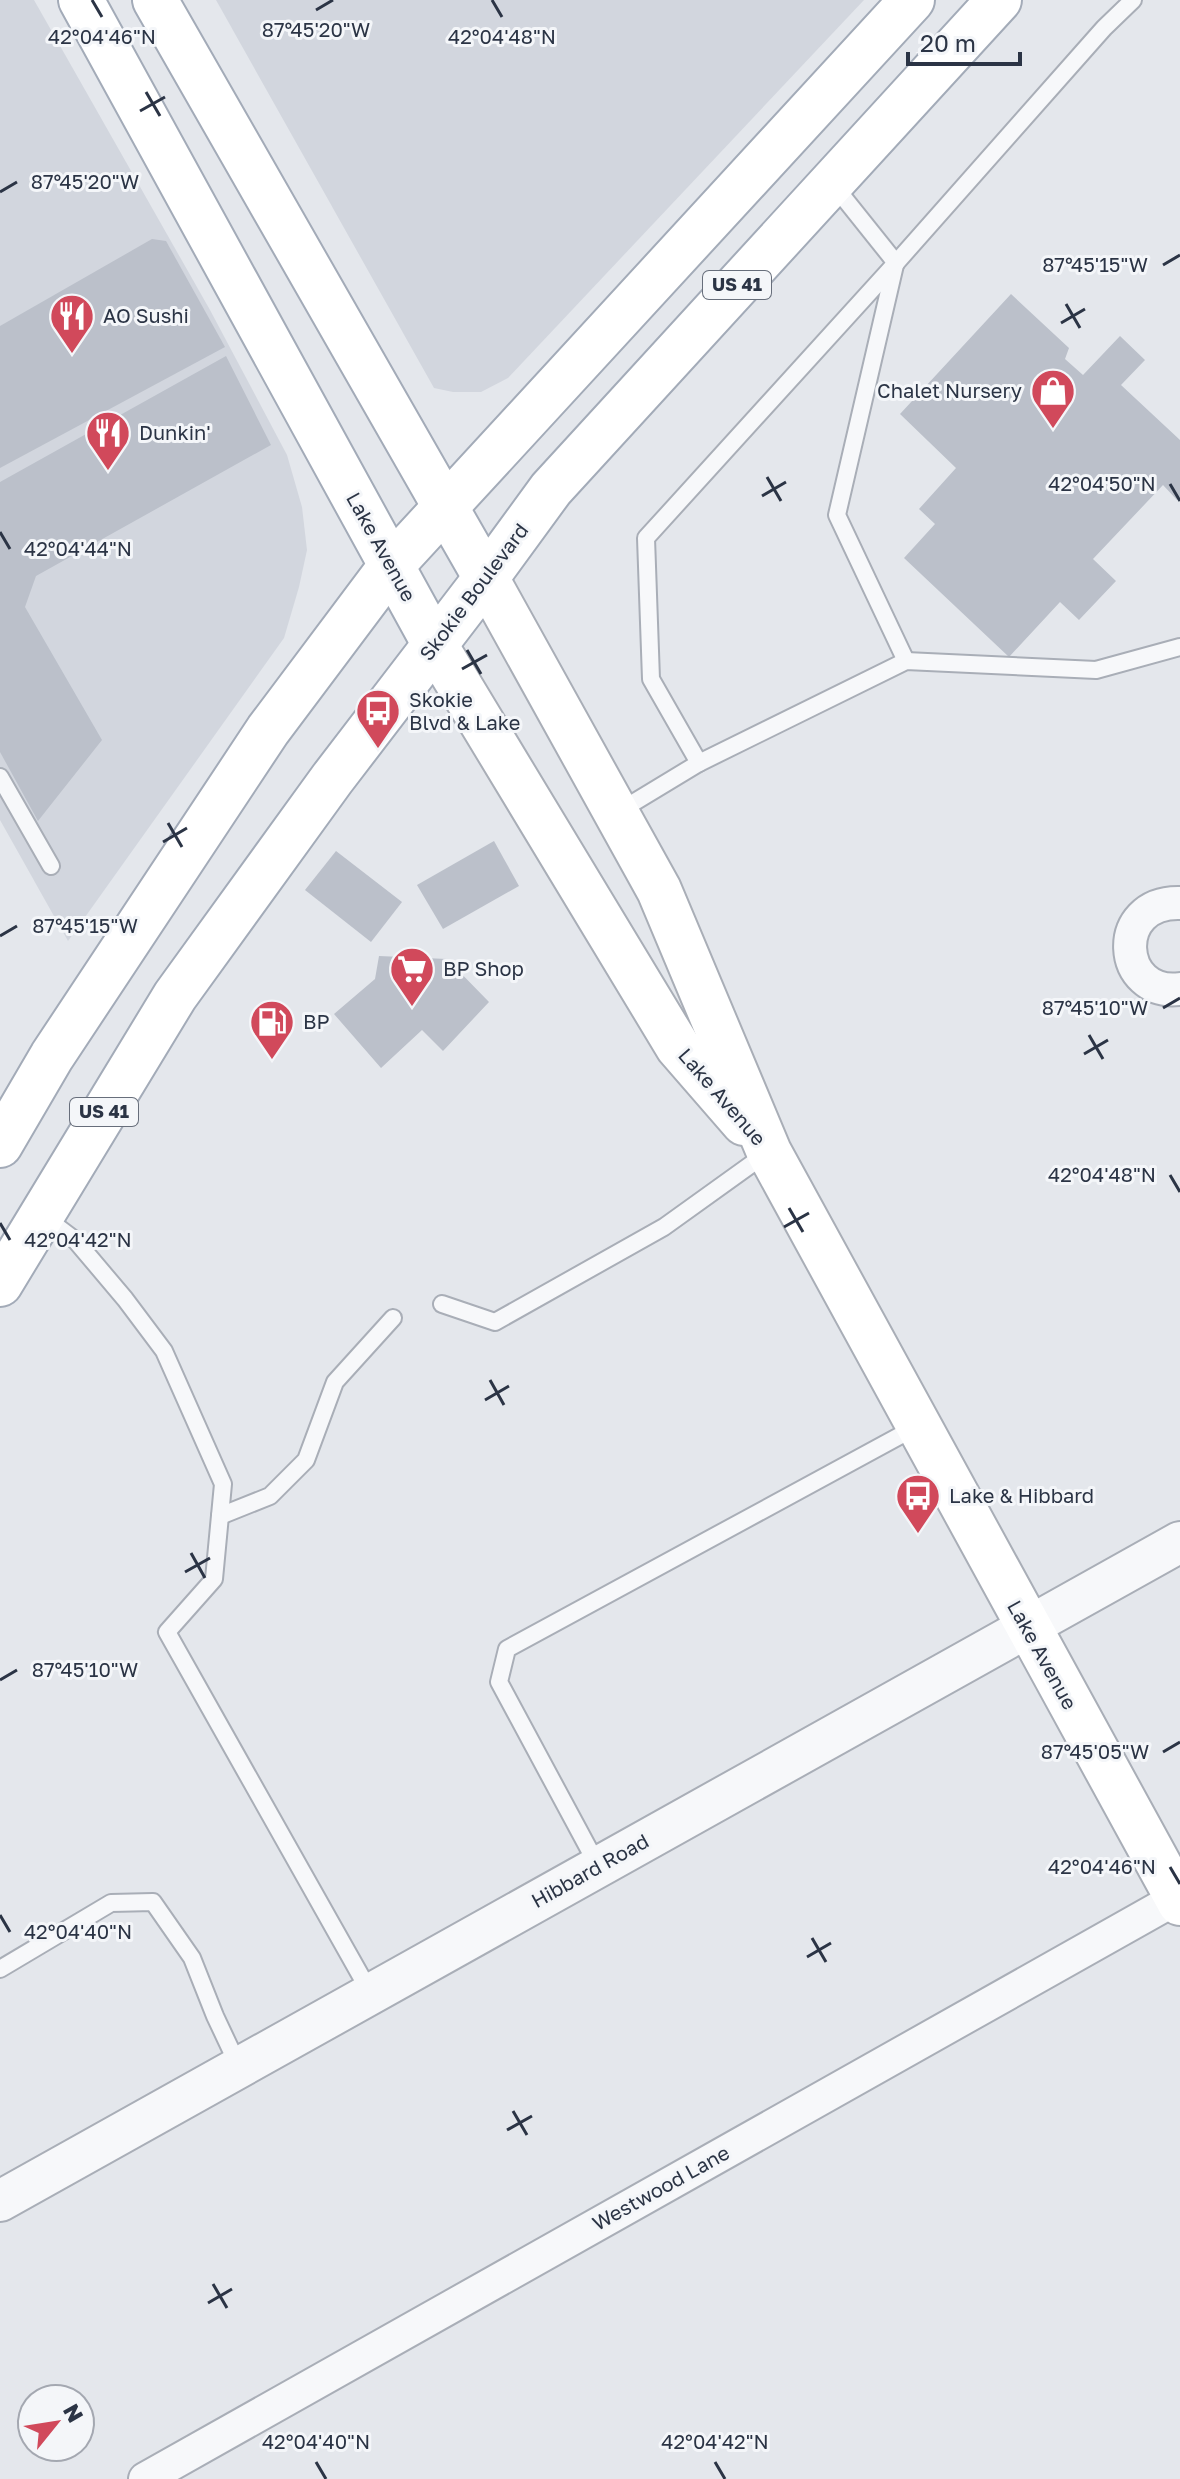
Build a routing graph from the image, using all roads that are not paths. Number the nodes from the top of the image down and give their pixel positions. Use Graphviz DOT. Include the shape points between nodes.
graph roads {
  1 [pos="81,0"];
  2 [pos="155,0"];
  3 [pos="912,0"];
  4 [pos="999,0"];
  5 [pos="1133,0"];
  6 [pos="831,181"];
  7 [pos="896,263"];
  8 [pos="446,509"];
  9 [pos="391,566"];
  10 [pos="486,578"];
  11 [pos="435,645"];
  12 [pos="1180,647"];
  13 [pos="906,661"];
  14 [pos="699,763"];
  15 [pos="0,777"];
  16 [pos="616,813"];
  17 [pos="51,866"];
  18 [pos="1180,903"];
  19 [pos="1180,989"];
  20 [pos="0,1145"];
  21 [pos="769,1152"];
  22 [pos="42,1215"];
  23 [pos="0,1284"];
  24 [pos="442,1304"];
  25 [pos="393,1318"];
  26 [pos="918,1426"];
  27 [pos="220,1516"];
  28 [pos="1180,1542"];
  29 [pos="1027,1627"];
  30 [pos="598,1867"];
  31 [pos="1178,1901"];
  32 [pos="0,1969"];
  33 [pos="371,1994"];
  34 [pos="239,2067"];
  35 [pos="0,2201"];
  36 [pos="145,2479"];
  1 -- 9 [label="main road, Lake Avenue"];
  2 -- 8 [label="main road, Lake Avenue"];
  3 -- 8 [label="main road, US 41"];
  4 -- 6 [label="main road, Skokie Boulevard / US 41"];
  5 -- 7 [label="lane"];
  6 -- 7 [label="lane"];
  6 -- 10 [label="main road, Skokie Boulevard / US 41" via="551,489"];
  7 -- 13 [label="lane" via="837,515"];
  7 -- 14 [label="lane" via="646,538 651,679"];
  8 -- 9 [label="main road, US 41"];
  8 -- 10 [label="main road, Lake Avenue"];
  9 -- 11 [label="main road, Lake Avenue"];
  9 -- 20 [label="main road, US 41" via="268,730 52,1056"];
  10 -- 11 [label="main road, Skokie Boulevard / US 41"];
  10 -- 16 [label="main road, Lake Avenue"];
  11 -- 21 [label="main road, Lake Avenue" via="678,1047"];
  11 -- 22 [label="main road, Skokie Boulevard / US 41" via="175,996"];
  12 -- 13 [label="lane" via="1096,670"];
  13 -- 14 [label="lane"];
  14 -- 16 [label="lane"];
  15 -- 17 [label="lane"];
  16 -- 21 [label="main road, Lake Avenue" via="659,890"];
  18 -- 19 [label="street" via="1151,908 1140,917 1130,943 1130,957 1146,980"];
  21 -- 24 [label="lane" via="664,1227 495,1322"];
  21 -- 26 [label="main road, Lake Avenue"];
  22 -- 23 [label="main road, Skokie Boulevard / US 41"];
  22 -- 27 [label="lane" via="76,1241 164,1351 223,1484"];
  25 -- 27 [label="lane" via="335,1382 306,1460 270,1496"];
  26 -- 29 [label="main road, Lake Avenue"];
  26 -- 30 [label="lane" via="507,1649 499,1682"];
  27 -- 33 [label="lane" via="214,1579 167,1632"];
  28 -- 29 [label="street, Hibbard Road"];
  29 -- 30 [label="street, Hibbard Road"];
  29 -- 31 [label="main road, Lake Avenue"];
  30 -- 33 [label="street, Hibbard Road"];
  31 -- 36 [label="street, Westwood Lane"];
  32 -- 34 [label="lane" via="111,1903 153,1902 192,1958"];
  33 -- 34 [label="street, Hibbard Road"];
  34 -- 35 [label="street, Hibbard Road"];
}
